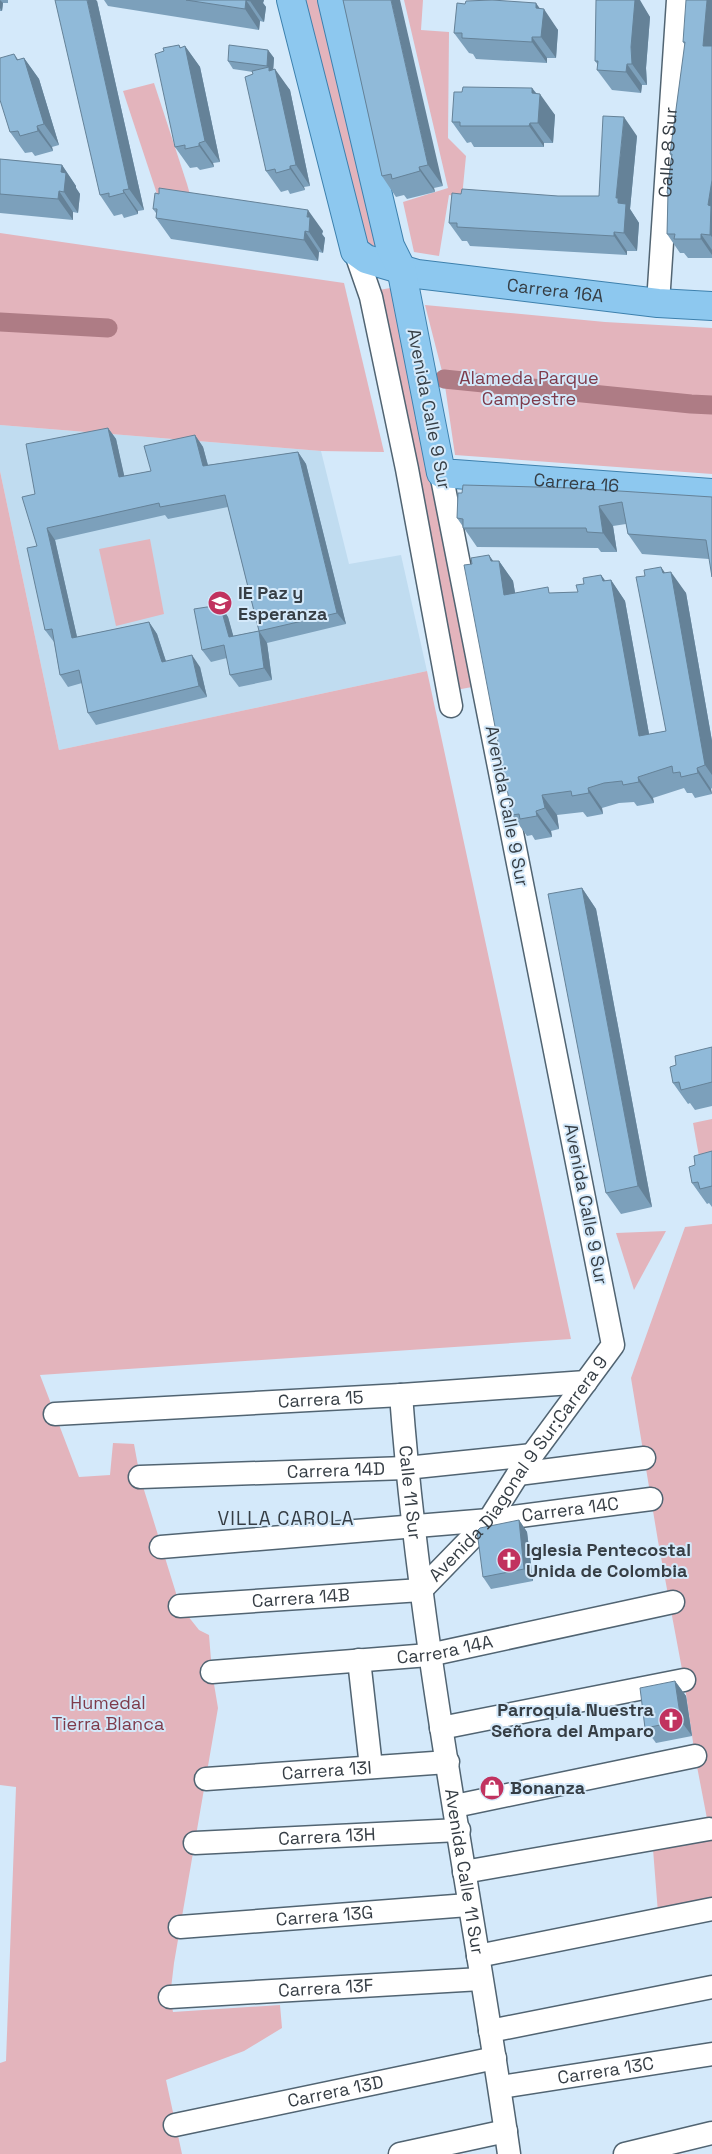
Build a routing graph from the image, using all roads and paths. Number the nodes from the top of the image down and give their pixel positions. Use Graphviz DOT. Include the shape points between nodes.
graph roads {
  1 [pos="291,0"];
  2 [pos="332,0"];
  3 [pos="678,0"];
  4 [pos="356,252"];
  5 [pos="401,268"];
  6 [pos="658,303"];
  7 [pos="712,306"];
  8 [pos="442,472"];
  9 [pos="712,492"];
  10 [pos="450,706"];
  11 [pos="614,1345"];
  12 [pos="586,1382"];
  13 [pos="401,1395"];
  14 [pos="55,1414"];
  15 [pos="532,1455"];
  16 [pos="644,1458"];
  17 [pos="406,1468"];
  18 [pos="518,1474"];
  19 [pos="140,1477"];
  20 [pos="652,1499"];
  21 [pos="489,1520"];
  22 [pos="413,1526"];
  23 [pos="161,1547"];
  24 [pos="421,1590"];
  25 [pos="673,1602"];
  26 [pos="180,1606"];
  27 [pos="429,1655"];
  28 [pos="359,1660"];
  29 [pos="212,1672"];
  30 [pos="684,1680"];
  31 [pos="441,1728"];
  32 [pos="695,1756"];
  33 [pos="448,1762"];
  34 [pos="371,1767"];
  35 [pos="206,1779"];
  36 [pos="455,1806"];
  37 [pos="709,1829"];
  38 [pos="459,1830"];
  39 [pos="195,1843"];
  40 [pos="464,1872"];
  41 [pos="468,1904"];
  42 [pos="712,1909"];
  43 [pos="180,1927"];
  44 [pos="478,1956"];
  45 [pos="481,1979"];
  46 [pos="712,1986"];
  47 [pos="170,1997"];
  48 [pos="490,2031"];
  49 [pos="712,2054"];
  50 [pos="495,2058"];
  51 [pos="501,2087"];
  52 [pos="175,2125"];
  53 [pos="506,2131"];
  54 [pos="712,2134"];
  55 [pos="400,2154"];
  56 [pos="509,2154"];
  57 [pos="624,2154"];
  1 -- 4 [label="main road"];
  2 -- 5 [label="main road, Avenida Calle 9 Sur" via="390,246"];
  3 -- 6 [label="street, Calle 8 Sur"];
  4 -- 5 [label="main road" via="366,259"];
  4 -- 10 [label="street" via="371,297 407,469"];
  5 -- 6 [label="main road, Carrera 16A" via="417,274"];
  5 -- 8 [label="main road, Avenida Calle 9 Sur"];
  6 -- 7 [label="main road, Carrera 16A"];
  8 -- 9 [label="main road, Carrera 16"];
  8 -- 11 [label="street, Avenida Calle 9 Sur"];
  11 -- 12 [label="street, Avenida Diagonal 9 Sur;Carrera 9"];
  12 -- 13 [label="street, Carrera 15"];
  12 -- 15 [label="street, Avenida Diagonal 9 Sur;Carrera 9"];
  13 -- 14 [label="street, Carrera 15"];
  13 -- 17 [label="street, Calle 11 Sur"];
  15 -- 17 [label="street, Carrera 14D"];
  15 -- 18 [label="street, Avenida Diagonal 9 Sur;Carrera 9"];
  16 -- 18 [label="street"];
  17 -- 19 [label="street, Carrera 14D"];
  17 -- 22 [label="street, Calle 11 Sur"];
  18 -- 21 [label="street, Avenida Diagonal 9 Sur;Carrera 9"];
  20 -- 21 [label="street, Carrera 14C"];
  21 -- 22 [label="street, Carrera 14C"];
  21 -- 24 [label="street, Avenida Diagonal 9 Sur;Carrera 9"];
  22 -- 23 [label="street, Carrera 14C"];
  22 -- 24 [label="street, Calle 11 Sur"];
  24 -- 26 [label="street, Carrera 14B"];
  24 -- 27 [label="street, Avenida Calle 11 Sur"];
  25 -- 27 [label="street, Carrera 14A"];
  27 -- 28 [label="street, Carrera 14A"];
  27 -- 31 [label="street, Avenida Calle 11 Sur"];
  28 -- 29 [label="street, Carrera 14A"];
  28 -- 34 [label="street"];
  30 -- 31 [label="street"];
  31 -- 33 [label="street, Avenida Calle 11 Sur"];
  32 -- 36 [label="street"];
  33 -- 34 [label="street, Carrera 13I"];
  33 -- 36 [label="street, Avenida Calle 11 Sur"];
  34 -- 35 [label="street, Carrera 13I"];
  36 -- 38 [label="street, Avenida Calle 11 Sur"];
  37 -- 40 [label="street"];
  38 -- 39 [label="street, Carrera 13H"];
  38 -- 40 [label="street, Avenida Calle 11 Sur"];
  40 -- 41 [label="street, Avenida Calle 11 Sur"];
  41 -- 43 [label="street, Carrera 13G"];
  41 -- 44 [label="street, Avenida Calle 11 Sur"];
  42 -- 44 [label="street"];
  44 -- 45 [label="street, Avenida Calle 11 Sur"];
  45 -- 47 [label="street, Carrera 13F"];
  45 -- 48 [label="street, Avenida Calle 11 Sur"];
  46 -- 48 [label="street"];
  48 -- 50 [label="street, Avenida Calle 11 Sur"];
  49 -- 51 [label="street, Carrera 13C"];
  50 -- 51 [label="street, Avenida Calle 11 Sur"];
  50 -- 52 [label="street, Carrera 13D"];
  51 -- 53 [label="street, Avenida Calle 11 Sur"];
  53 -- 55 [label="street"];
  53 -- 56 [label="street, Avenida Calle 11 Sur"];
  54 -- 57 [label="street"];
}
